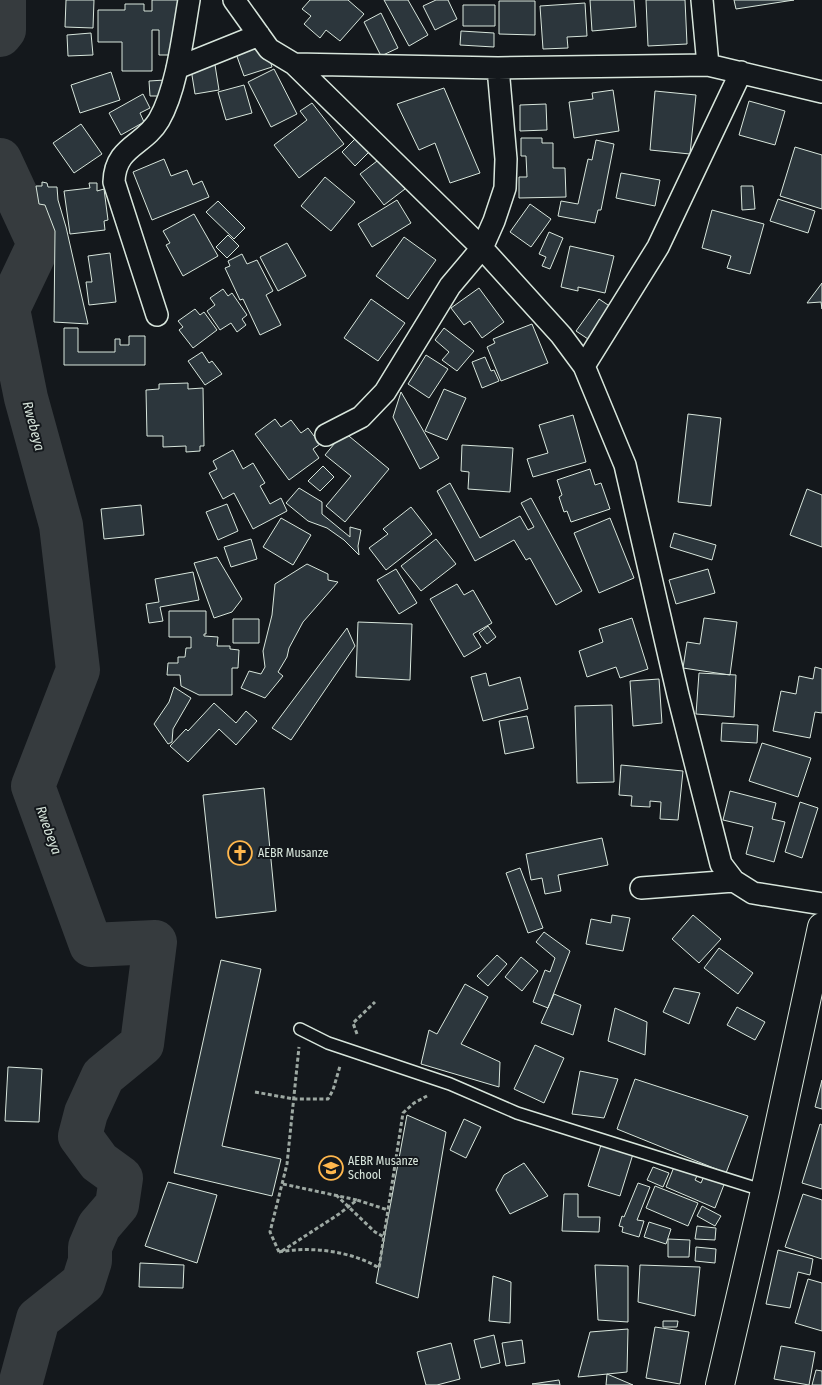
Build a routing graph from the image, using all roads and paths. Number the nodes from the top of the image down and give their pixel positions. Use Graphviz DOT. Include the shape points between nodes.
graph roads {
  1 [pos="189,0"];
  2 [pos="234,0"];
  3 [pos="702,0"];
  4 [pos="259,35"];
  5 [pos="294,64"];
  6 [pos="708,65"];
  7 [pos="177,68"];
  8 [pos="498,68"];
  9 [pos="741,72"];
  10 [pos="822,92"];
  11 [pos="482,248"];
  12 [pos="157,315"];
  13 [pos="584,366"];
  14 [pos="326,435"];
  15 [pos="734,881"];
  16 [pos="641,888"];
  17 [pos="822,904"];
  18 [pos="822,927"];
  19 [pos="374,1002"];
  20 [pos="300,1029"];
  21 [pos="345,1048"];
  22 [pos="374,1057"];
  23 [pos="450,1084"];
  24 [pos="255,1092"];
  25 [pos="294,1099"];
  26 [pos="282,1184"];
  27 [pos="765,1191"];
  28 [pos="335,1195"];
  29 [pos="357,1200"];
  30 [pos="348,1207"];
  31 [pos="388,1210"];
  32 [pos="384,1237"];
  33 [pos="279,1252"];
  34 [pos="720,1385"];
  1 -- 7 [label="street"];
  2 -- 4 [label="street"];
  3 -- 6 [label="street"];
  4 -- 5 [label="street" via="269,49"];
  4 -- 7 [label="street"];
  5 -- 8 [label="street"];
  5 -- 11 [label="street"];
  6 -- 8 [label="street"];
  6 -- 9 [label="street"];
  7 -- 12 [label="street" via="159,120 122,154 114,173 114,182"];
  8 -- 11 [label="street" via="506,159 505,188"];
  9 -- 10 [label="street"];
  9 -- 13 [label="street" via="658,248"];
  11 -- 13 [label="street"];
  11 -- 14 [label="street" via="450,286 385,392 361,417"];
  13 -- 15 [label="street" via="624,465 721,864"];
  15 -- 16 [label="street"];
  15 -- 17 [label="street" via="753,893"];
  18 -- 27 [label="main road"];
  19 -- 22 [label="path" via="354,1023 359,1043"];
  20 -- 21 [label="lane"];
  20 -- 25 [label="path"];
  21 -- 22 [label="lane"];
  21 -- 25 [label="path" via="328,1099"];
  22 -- 23 [label="lane"];
  23 -- 27 [label="lane" via="517,1113"];
  23 -- 31 [label="path" via="414,1103 403,1113"];
  24 -- 25 [label="path"];
  25 -- 26 [label="path"];
  26 -- 28 [label="path"];
  26 -- 33 [label="path" via="270,1232"];
  27 -- 34 [label="main road"];
  28 -- 29 [label="path"];
  28 -- 30 [label="path"];
  29 -- 30 [label="path"];
  29 -- 31 [label="path"];
  30 -- 32 [label="path"];
  30 -- 33 [label="path"];
  31 -- 32 [label="path"];
  32 -- 33 [label="path" via="379,1268 367,1260 326,1250"];
}
